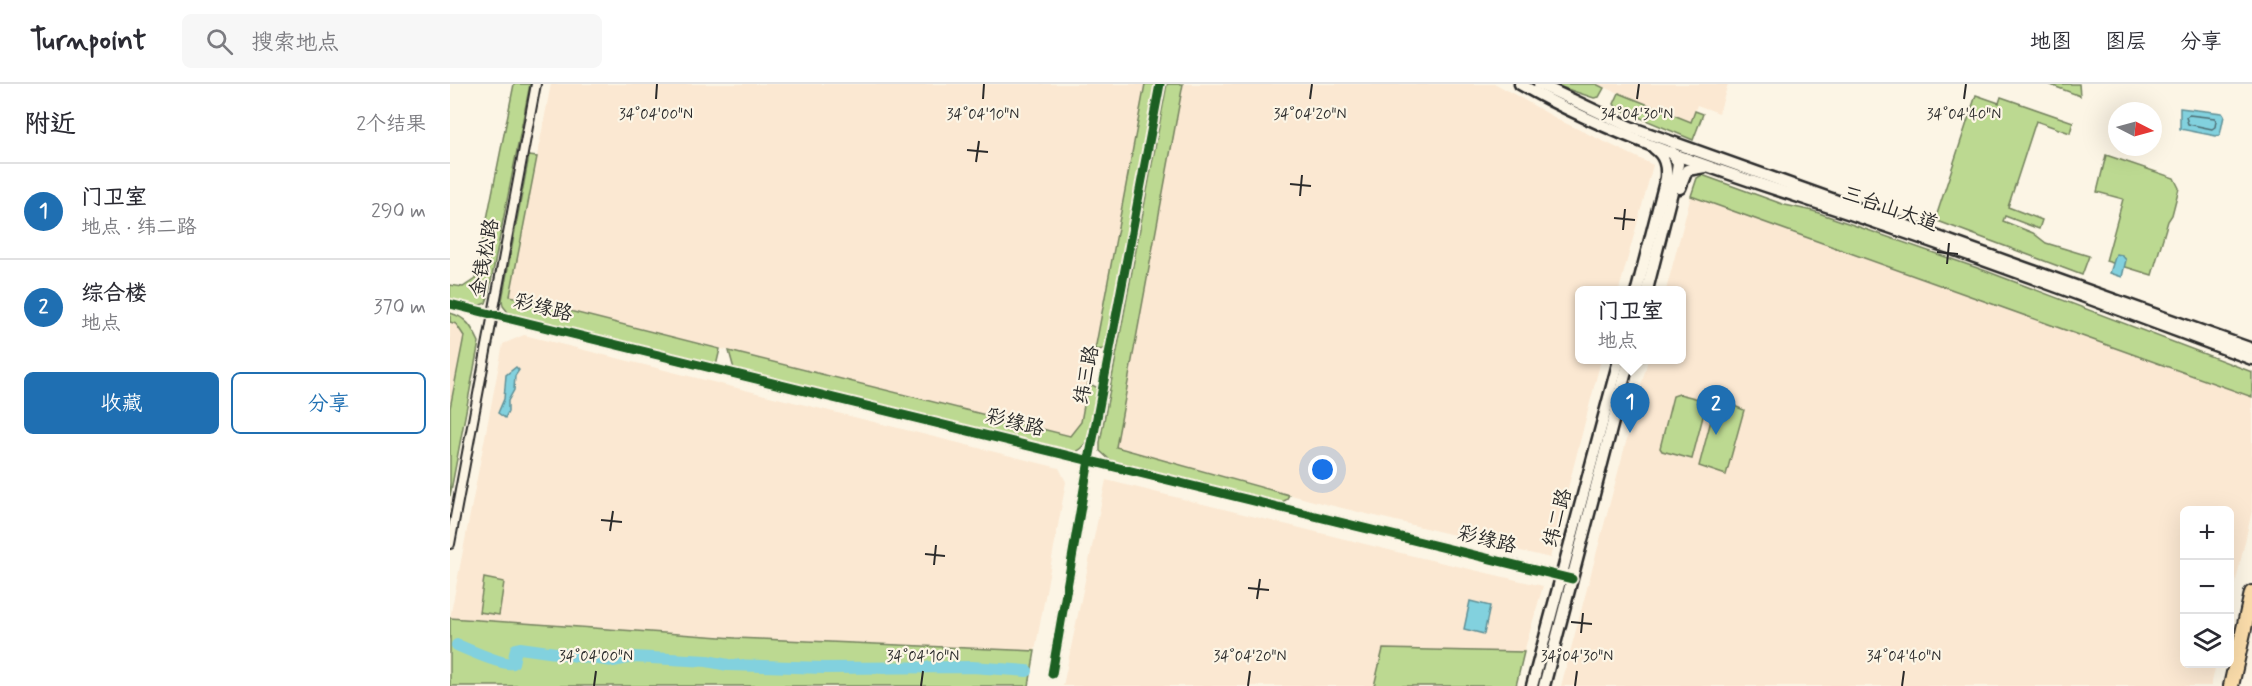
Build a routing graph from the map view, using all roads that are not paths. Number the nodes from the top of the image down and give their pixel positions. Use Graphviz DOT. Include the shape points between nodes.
graph roads {
  1 [pos="536,84"];
  2 [pos="1160,84"];
  3 [pos="1520,84"];
  4 [pos="1539,84"];
  5 [pos="1657,136"];
  6 [pos="1647,143"];
  7 [pos="1672,153"];
  8 [pos="1712,168"];
  9 [pos="1654,262"];
  10 [pos="1638,286"];
  11 [pos="1648,286"];
  12 [pos="450,304"];
  13 [pos="493,314"];
  14 [pos="2252,349"];
  15 [pos="2252,359"];
  16 [pos="1618,364"];
  17 [pos="1628,364"];
  18 [pos="1089,460"];
  19 [pos="450,544"];
  20 [pos="1566,578"];
  21 [pos="2252,593"];
  22 [pos="1052,674"];
  23 [pos="1532,686"];
  24 [pos="1544,686"];
  25 [pos="2231,686"];
  1 -- 13 [label="street, 金钱松路"];
  2 -- 18 [label="street, 纬三路"];
  3 -- 6 [label="main road, 三台山大道" via="1570,111"];
  4 -- 5 [label="main road, 三台山大道"];
  5 -- 7 [label="main road"];
  5 -- 14 [label="main road, 三台山大道"];
  6 -- 7 [label="main road, 三台山大道"];
  6 -- 10 [label="main road" via="1662,157 1666,178"];
  7 -- 8 [label="main road, 三台山大道"];
  7 -- 9 [label="main road" via="1678,164 1677,176"];
  8 -- 9 [label="main road" via="1691,168 1685,173 1666,238"];
  8 -- 15 [label="main road, 三台山大道" via="1880,224"];
  9 -- 11 [label="main road"];
  12 -- 13 [label="street, 彩缘路"];
  13 -- 18 [label="street, 彩缘路"];
  13 -- 19 [label="street, 金钱松路"];
  16 -- 20 [label="main road, 纬二路"];
  17 -- 20 [label="main road, 纬二路"];
  18 -- 20 [label="street, 彩缘路"];
  18 -- 22 [label="street, 纬三路"];
  20 -- 23 [label="main road, 纬二路"];
  20 -- 24 [label="main road, 纬二路"];
  21 -- 25 [label="highway"];
}
